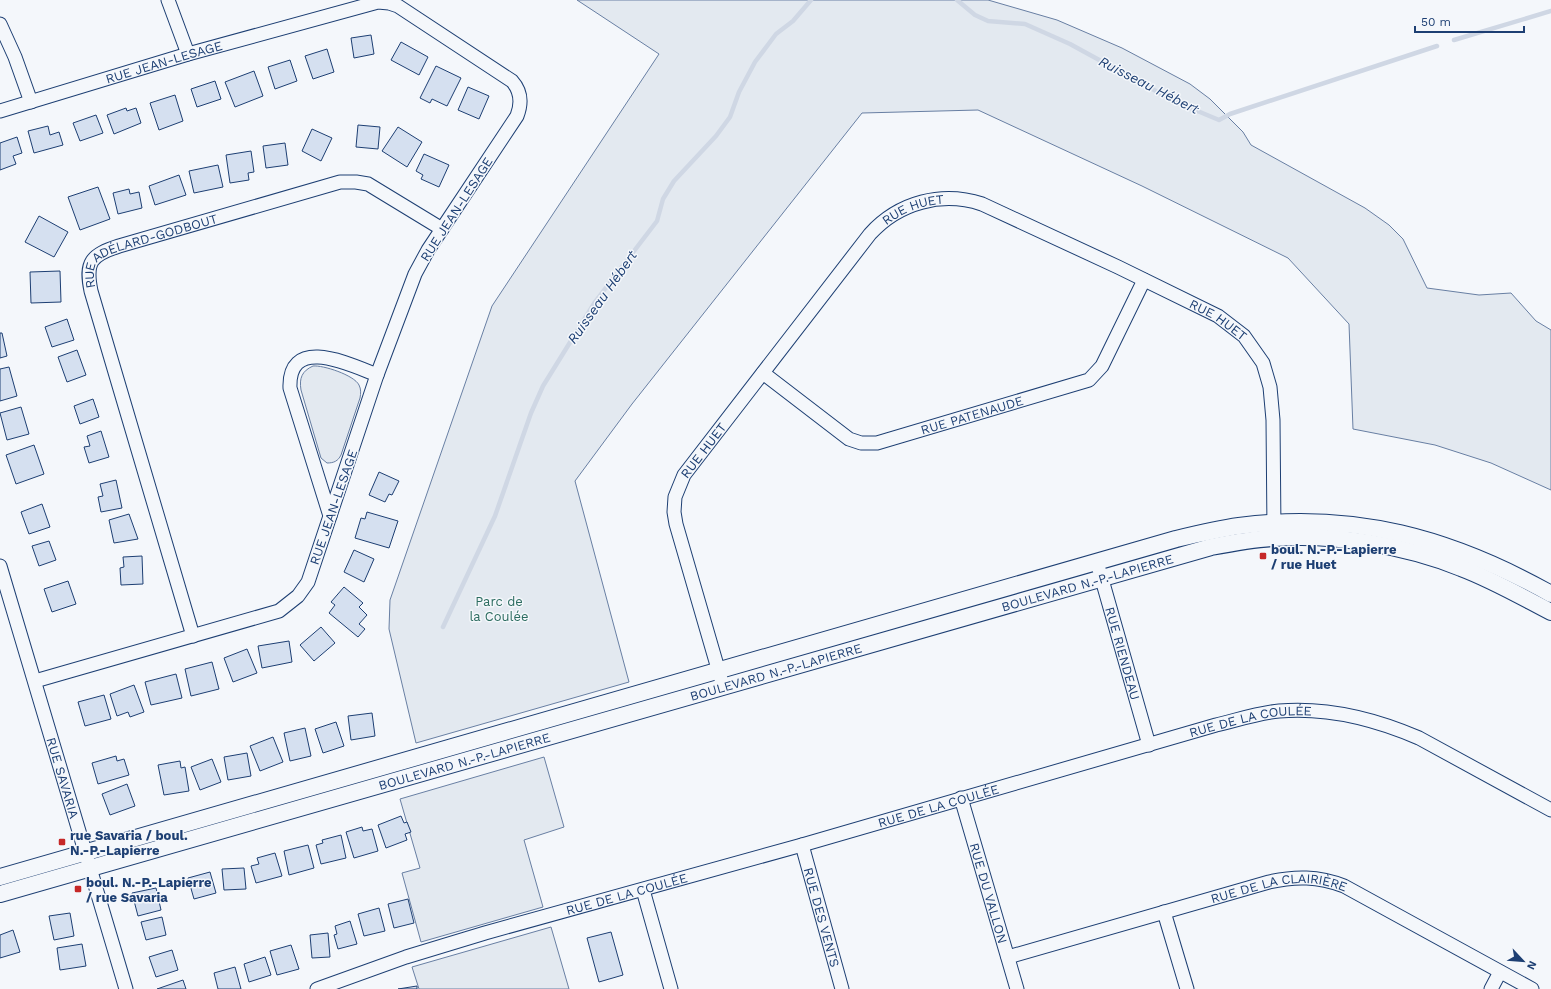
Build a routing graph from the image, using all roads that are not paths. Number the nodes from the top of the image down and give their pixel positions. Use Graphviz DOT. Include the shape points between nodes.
graph roads {
  1 [pos="168,0"];
  2 [pos="0,24"];
  3 [pos="188,54"];
  4 [pos="31,102"];
  5 [pos="0,111"];
  6 [pos="442,229"];
  7 [pos="1144,280"];
  8 [pos="763,373"];
  9 [pos="378,375"];
  10 [pos="330,516"];
  11 [pos="1274,530"];
  12 [pos="0,566"];
  13 [pos="1099,570"];
  14 [pos="1551,594"];
  15 [pos="1551,612"];
  16 [pos="193,636"];
  17 [pos="721,679"];
  18 [pos="35,681"];
  19 [pos="1149,745"];
  20 [pos="961,798"];
  21 [pos="1551,810"];
  22 [pos="802,845"];
  23 [pos="85,852"];
  24 [pos="91,868"];
  25 [pos="0,877"];
  26 [pos="643,890"];
  27 [pos="0,894"];
  28 [pos="1164,912"];
  29 [pos="1008,957"];
  30 [pos="1500,972"];
  31 [pos="126,989"];
  32 [pos="317,989"];
  33 [pos="671,989"];
  34 [pos="842,989"];
  35 [pos="1017,989"];
  36 [pos="1187,989"];
  37 [pos="1491,989"];
  38 [pos="1532,989"];
  1 -- 3 [label="street"];
  2 -- 4 [label="street"];
  3 -- 4 [label="street, RUE JEAN-LESAGE"];
  3 -- 6 [label="street, RUE JEAN-LESAGE" via="370,3 384,2 398,6 512,81 520,97 517,116"];
  4 -- 5 [label="street, RUE JEAN-LESAGE"];
  6 -- 9 [label="street, RUE JEAN-LESAGE" via="415,274"];
  6 -- 16 [label="street, RUE ADÉLARD-GODBOUT" via="368,184 340,182 118,246 100,253 91,262 88,272 91,292"];
  7 -- 8 [label="street, RUE PATENAUDE" via="1102,366 1089,380 877,443 861,443 849,439"];
  7 -- 8 [label="street, RUE HUET" via="982,204 962,198 926,200 888,217 876,227"];
  7 -- 11 [label="street, RUE HUET" via="1230,324 1252,346 1263,363 1272,403"];
  8 -- 17 [label="street, RUE HUET" via="684,476 675,497 676,524"];
  9 -- 10 [label="street, RUE JEAN-LESAGE"];
  9 -- 10 [label="street" via="330,359 310,356 299,362 291,375 290,388"];
  10 -- 16 [label="street, RUE JEAN-LESAGE" via="308,582 293,602 279,611"];
  11 -- 13 [label="street, BOULEVARD N.-P.-LAPIERRE" via="1198,550"];
  11 -- 14 [label="street, BOULEVARD N.-P.-LAPIERRE" via="1309,522 1375,528 1437,542 1495,565"];
  11 -- 15 [label="street, BOULEVARD N.-P.-LAPIERRE" via="1389,546 1434,558 1492,581"];
  12 -- 18 [label="street, RUE SAVARIA"];
  13 -- 17 [label="street, BOULEVARD N.-P.-LAPIERRE"];
  13 -- 19 [label="street, RUE RIENDEAU"];
  16 -- 18 [label="street, RUE JEAN-LESAGE"];
  17 -- 23 [label="street, BOULEVARD N.-P.-LAPIERRE"];
  17 -- 24 [label="street, BOULEVARD N.-P.-LAPIERRE"];
  18 -- 23 [label="street, RUE SAVARIA"];
  19 -- 20 [label="street, RUE DE LA COULÉE"];
  19 -- 21 [label="street, RUE DE LA COULÉE" via="1268,713 1307,711 1344,714 1375,721 1419,738"];
  20 -- 22 [label="street, RUE DE LA COULÉE"];
  20 -- 29 [label="street, RUE DU VALLON"];
  22 -- 26 [label="street, RUE DE LA COULÉE"];
  22 -- 34 [label="street, RUE DES VENTS"];
  23 -- 24 [label="street, RUE SAVARIA"];
  23 -- 25 [label="street, BOULEVARD N.-P.-LAPIERRE"];
  24 -- 27 [label="street, BOULEVARD N.-P.-LAPIERRE"];
  24 -- 31 [label="street, RUE SAVARIA"];
  26 -- 32 [label="street, RUE DE LA COULÉE" via="406,957"];
  26 -- 33 [label="street"];
  28 -- 29 [label="street, RUE DE LA CLAIRIÈRE"];
  28 -- 30 [label="street, RUE DE LA CLAIRIÈRE" via="1287,878 1317,878 1344,886"];
  28 -- 36 [label="street"];
  29 -- 35 [label="street, RUE DU VALLON"];
  30 -- 37 [label="street"];
  30 -- 38 [label="street, RUE DE LA CLAIRIÈRE"];
}
